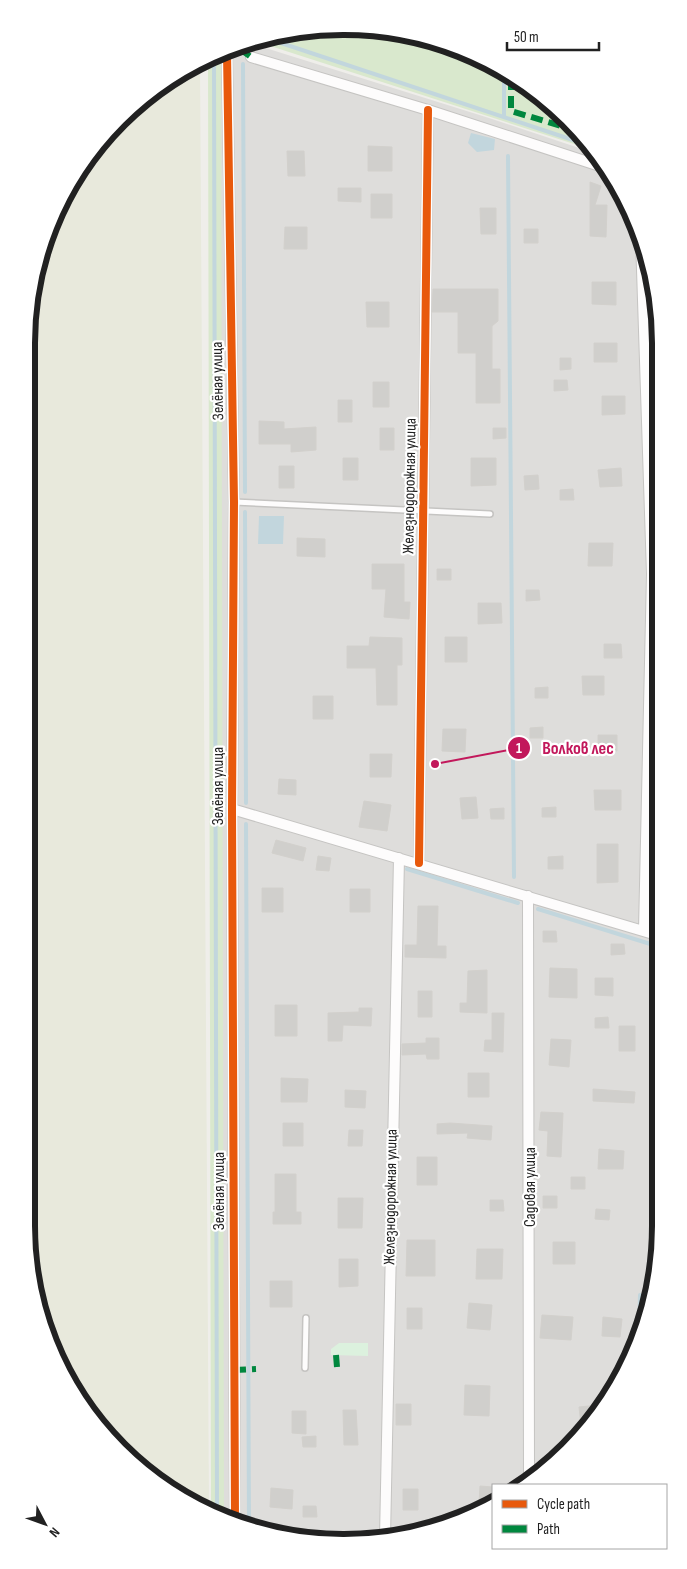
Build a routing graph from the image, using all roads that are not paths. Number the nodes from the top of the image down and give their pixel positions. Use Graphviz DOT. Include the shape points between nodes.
graph roads {
  1 [pos="227,57"];
  2 [pos="251,57"];
  3 [pos="428,110"];
  4 [pos="594,164"];
  5 [pos="642,267"];
  6 [pos="234,502"];
  7 [pos="423,511"];
  8 [pos="490,514"];
  9 [pos="652,574"];
  10 [pos="652,574"];
  11 [pos="232,809"];
  12 [pos="399,858"];
  13 [pos="419,863"];
  14 [pos="528,896"];
  15 [pos="644,930"];
  16 [pos="652,933"];
  17 [pos="306,1318"];
  18 [pos="305,1368"];
  19 [pos="529,1472"];
  20 [pos="235,1515"];
  21 [pos="385,1531"];
  1 -- 6 [label="street, Зелёная улица"];
  2 -- 3 [label="street"];
  3 -- 4 [label="street"];
  3 -- 7 [label="street, Железнодорожная улица"];
  5 -- 9 [label="street"];
  6 -- 7 [label="lane"];
  6 -- 11 [label="street, Зелёная улица"];
  7 -- 8 [label="lane"];
  7 -- 13 [label="street, Железнодорожная улица"];
  10 -- 15 [label="street"];
  11 -- 12 [label="street"];
  11 -- 20 [label="street, Зелёная улица"];
  12 -- 13 [label="street"];
  12 -- 21 [label="street, Железнодорожная улица"];
  13 -- 14 [label="street"];
  14 -- 15 [label="street"];
  14 -- 19 [label="street, Садовая улица"];
  15 -- 16 [label="street"];
  17 -- 18 [label="lane"];
}
